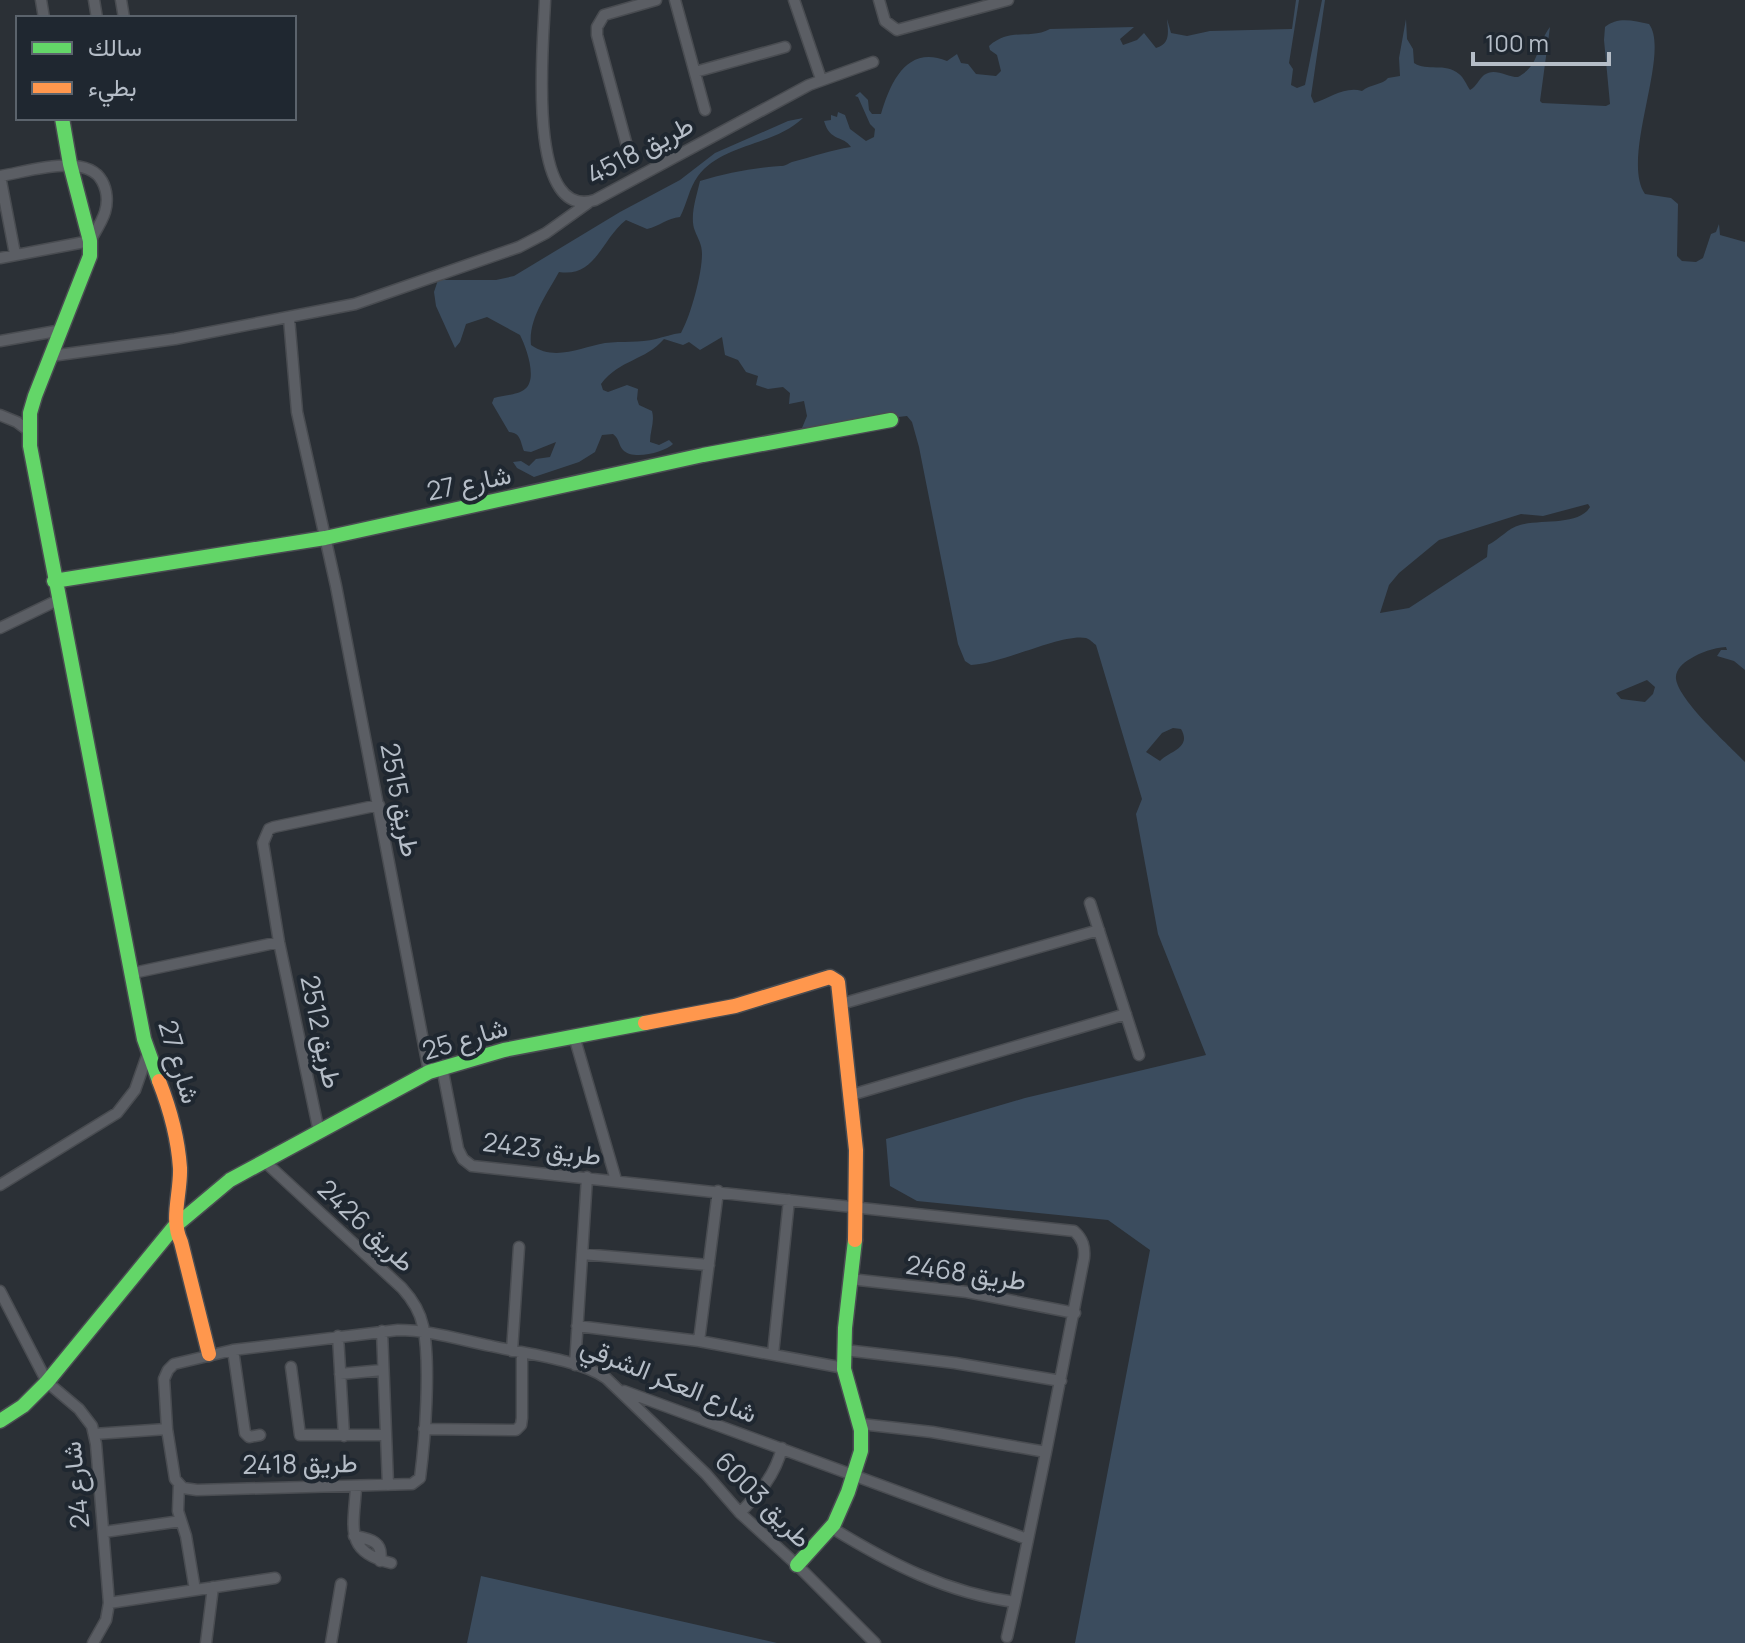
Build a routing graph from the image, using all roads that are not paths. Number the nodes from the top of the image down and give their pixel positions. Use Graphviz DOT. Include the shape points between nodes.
graph roads {
  1 [pos="545,0"];
  2 [pos="656,0"];
  3 [pos="675,0"];
  4 [pos="794,0"];
  5 [pos="879,0"];
  6 [pos="1008,0"];
  7 [pos="785,47"];
  8 [pos="873,62"];
  9 [pos="695,72"];
  10 [pos="821,79"];
  11 [pos="705,110"];
  12 [pos="62,120"];
  13 [pos="627,146"];
  14 [pos="70,164"];
  15 [pos="0,176"];
  16 [pos="588,203"];
  17 [pos="90,241"];
  18 [pos="15,254"];
  19 [pos="0,258"];
  20 [pos="289,318"];
  21 [pos="62,330"];
  22 [pos="0,341"];
  23 [pos="51,356"];
  24 [pos="0,415"];
  25 [pos="891,420"];
  26 [pos="29,431"];
  27 [pos="325,538"];
  28 [pos="54,581"];
  29 [pos="58,600"];
  30 [pos="0,628"];
  31 [pos="379,805"];
  32 [pos="1090,903"];
  33 [pos="1099,930"];
  34 [pos="279,942"];
  35 [pos="133,973"];
  36 [pos="841,1004"];
  37 [pos="1126,1014"];
  38 [pos="574,1036"];
  39 [pos="148,1053"];
  40 [pos="1139,1055"];
  41 [pos="436,1070"];
  42 [pos="851,1095"];
  43 [pos="319,1132"];
  44 [pos="264,1161"];
  45 [pos="587,1177"];
  46 [pos="616,1180"];
  47 [pos="0,1185"];
  48 [pos="718,1191"];
  49 [pos="789,1200"];
  50 [pos="857,1206"];
  51 [pos="174,1227"];
  52 [pos="519,1247"];
  53 [pos="582,1254"];
  54 [pos="709,1265"];
  55 [pos="850,1279"];
  56 [pos="0,1291"];
  57 [pos="1075,1313"];
  58 [pos="577,1326"];
  59 [pos="382,1331"];
  60 [pos="424,1332"];
  61 [pos="338,1336"];
  62 [pos="699,1341"];
  63 [pos="233,1350"];
  64 [pos="845,1350"];
  65 [pos="517,1352"];
  66 [pos="209,1354"];
  67 [pos="773,1354"];
  68 [pos="575,1365"];
  69 [pos="291,1367"];
  70 [pos="844,1368"];
  71 [pos="383,1370"];
  72 [pos="340,1374"];
  73 [pos="1061,1381"];
  74 [pos="47,1382"];
  75 [pos="618,1389"];
  76 [pos="0,1421"];
  77 [pos="861,1424"];
  78 [pos="167,1429"];
  79 [pos="424,1429"];
  80 [pos="94,1434"];
  81 [pos="260,1435"];
  82 [pos="386,1435"];
  83 [pos="344,1436"];
  84 [pos="782,1448"];
  85 [pos="1046,1452"];
  86 [pos="854,1474"];
  87 [pos="179,1484"];
  88 [pos="388,1485"];
  89 [pos="356,1487"];
  90 [pos="740,1513"];
  91 [pos="181,1521"];
  92 [pos="832,1528"];
  93 [pos="104,1532"];
  94 [pos="1027,1539"];
  95 [pos="386,1562"];
  96 [pos="797,1565"];
  97 [pos="275,1578"];
  98 [pos="341,1584"];
  99 [pos="213,1587"];
  100 [pos="195,1590"];
  101 [pos="1015,1602"];
  102 [pos="109,1603"];
  103 [pos="1007,1637"];
  104 [pos="93,1643"];
  105 [pos="206,1643"];
  106 [pos="331,1643"];
  107 [pos="875,1643"];
  1 -- 16 [label="street, طريق 4518" via="545,152 560,189 572,201"];
  2 -- 13 [label="street" via="609,13 597,27"];
  3 -- 9 [label="street"];
  4 -- 10 [label="street"];
  5 -- 6 [label="street" via="885,21 897,30"];
  7 -- 9 [label="street"];
  8 -- 10 [label="street, طريق 4518"];
  9 -- 11 [label="street"];
  10 -- 16 [label="street, طريق 4518"];
  12 -- 14 [label="street, شارع 27"];
  14 -- 15 [label="street"];
  14 -- 17 [label="street, شارع 27"];
  14 -- 17 [label="street" via="94,171 104,186 105,212"];
  15 -- 18 [label="street"];
  16 -- 20 [label="street" via="519,247 355,304"];
  17 -- 18 [label="street"];
  17 -- 21 [label="street, شارع 27" via="88,264"];
  18 -- 19 [label="street"];
  20 -- 23 [label="street"];
  20 -- 27 [label="street, طريق 2515" via="297,412"];
  21 -- 22 [label="street"];
  21 -- 23 [label="street, شارع 27"];
  23 -- 26 [label="street, شارع 27" via="35,396"];
  24 -- 26 [label="street"];
  25 -- 27 [label="street, شارع 27" via="703,455"];
  26 -- 28 [label="street, شارع 27"];
  27 -- 28 [label="street, شارع 27"];
  27 -- 31 [label="street, طريق 2515"];
  28 -- 29 [label="street, شارع 27"];
  29 -- 30 [label="street"];
  29 -- 35 [label="street, شارع 27"];
  31 -- 34 [label="street, طريق 2512" via="269,829 263,853"];
  31 -- 41 [label="street, طريق 2515"];
  32 -- 33 [label="street"];
  33 -- 36 [label="street"];
  33 -- 37 [label="street"];
  34 -- 35 [label="street"];
  34 -- 43 [label="street, طريق 2512"];
  35 -- 39 [label="street, شارع 27"];
  36 -- 38 [label="street, شارع 25" via="838,982 830,977 735,1006"];
  36 -- 42 [label="street"];
  37 -- 40 [label="street"];
  37 -- 42 [label="street"];
  38 -- 41 [label="street, شارع 25"];
  38 -- 46 [label="street, طريق 2423"];
  39 -- 47 [label="street" via="135,1090 117,1113"];
  39 -- 51 [label="street, شارع 27" via="177,1143 180,1205"];
  41 -- 43 [label="street, شارع 25"];
  41 -- 45 [label="street, طريق 2423" via="458,1149 472,1166"];
  42 -- 50 [label="street"];
  43 -- 44 [label="street, شارع 25"];
  44 -- 51 [label="street, شارع 25" via="230,1180"];
  44 -- 60 [label="street, طريق 2426" via="402,1288 415,1305"];
  45 -- 46 [label="street, طريق 2423"];
  45 -- 53 [label="street"];
  46 -- 48 [label="street, طريق 2423"];
  48 -- 49 [label="street, طريق 2423"];
  48 -- 54 [label="street"];
  49 -- 50 [label="street, طريق 2423"];
  49 -- 67 [label="street"];
  50 -- 55 [label="street"];
  50 -- 57 [label="street, طريق 2423" via="1074,1231 1085,1248"];
  51 -- 66 [label="street"];
  51 -- 74 [label="street, شارع 25"];
  52 -- 65 [label="street"];
  53 -- 54 [label="street"];
  53 -- 58 [label="street"];
  54 -- 62 [label="street"];
  55 -- 57 [label="street, طريق 2468" via="967,1292"];
  55 -- 64 [label="street"];
  56 -- 74 [label="street"];
  57 -- 73 [label="street"];
  58 -- 62 [label="street"];
  58 -- 68 [label="street"];
  59 -- 60 [label="street, شارع العكر الشرقي"];
  59 -- 61 [label="street, شارع العكر الشرقي"];
  59 -- 71 [label="street"];
  60 -- 65 [label="street, شارع العكر الشرقي"];
  60 -- 79 [label="street"];
  61 -- 63 [label="street, شارع العكر الشرقي"];
  61 -- 72 [label="street"];
  62 -- 67 [label="street"];
  63 -- 66 [label="street, شارع العكر الشرقي"];
  63 -- 81 [label="street" via="245,1433"];
  64 -- 70 [label="street"];
  64 -- 73 [label="street"];
  65 -- 68 [label="street, شارع العكر الشرقي"];
  65 -- 79 [label="street" via="522,1418 516,1430"];
  66 -- 78 [label="street" via="168,1370"];
  67 -- 70 [label="street"];
  68 -- 75 [label="street, شارع العكر الشرقي" via="600,1374"];
  69 -- 83 [label="street" via="300,1435"];
  70 -- 77 [label="street" via="847,1393"];
  71 -- 72 [label="street"];
  71 -- 82 [label="street"];
  72 -- 83 [label="street"];
  73 -- 85 [label="street"];
  74 -- 76 [label="street, شارع 25"];
  74 -- 80 [label="street, شارع 24" via="79,1409"];
  75 -- 84 [label="street, شارع العكر الشرقي"];
  75 -- 90 [label="street, طريق 6003"];
  77 -- 85 [label="street"];
  77 -- 86 [label="street" via="862,1446"];
  78 -- 80 [label="street"];
  78 -- 87 [label="street"];
  79 -- 88 [label="street, طريق 2418" via="417,1481"];
  80 -- 93 [label="street, شارع 24"];
  82 -- 83 [label="street"];
  82 -- 88 [label="street"];
  84 -- 86 [label="street, شارع العكر الشرقي"];
  84 -- 90 [label="street" via="771,1477"];
  85 -- 94 [label="street"];
  86 -- 92 [label="street"];
  86 -- 94 [label="street, شارع العكر الشرقي"];
  87 -- 89 [label="street, طريق 2418" via="189,1490"];
  87 -- 91 [label="street"];
  88 -- 89 [label="street, طريق 2418"];
  89 -- 95 [label="street" via="354,1536 361,1550"];
  90 -- 96 [label="street, طريق 6003"];
  91 -- 93 [label="street"];
  91 -- 100 [label="street"];
  92 -- 96 [label="street"];
  92 -- 101 [label="street" via="922,1577"];
  93 -- 102 [label="street, شارع 24"];
  94 -- 101 [label="street"];
  96 -- 107 [label="street, طريق 6003"];
  97 -- 99 [label="street"];
  98 -- 106 [label="street"];
  99 -- 100 [label="street"];
  99 -- 105 [label="street"];
  100 -- 102 [label="street"];
  101 -- 103 [label="street"];
  102 -- 104 [label="street, شارع 24"];
}
